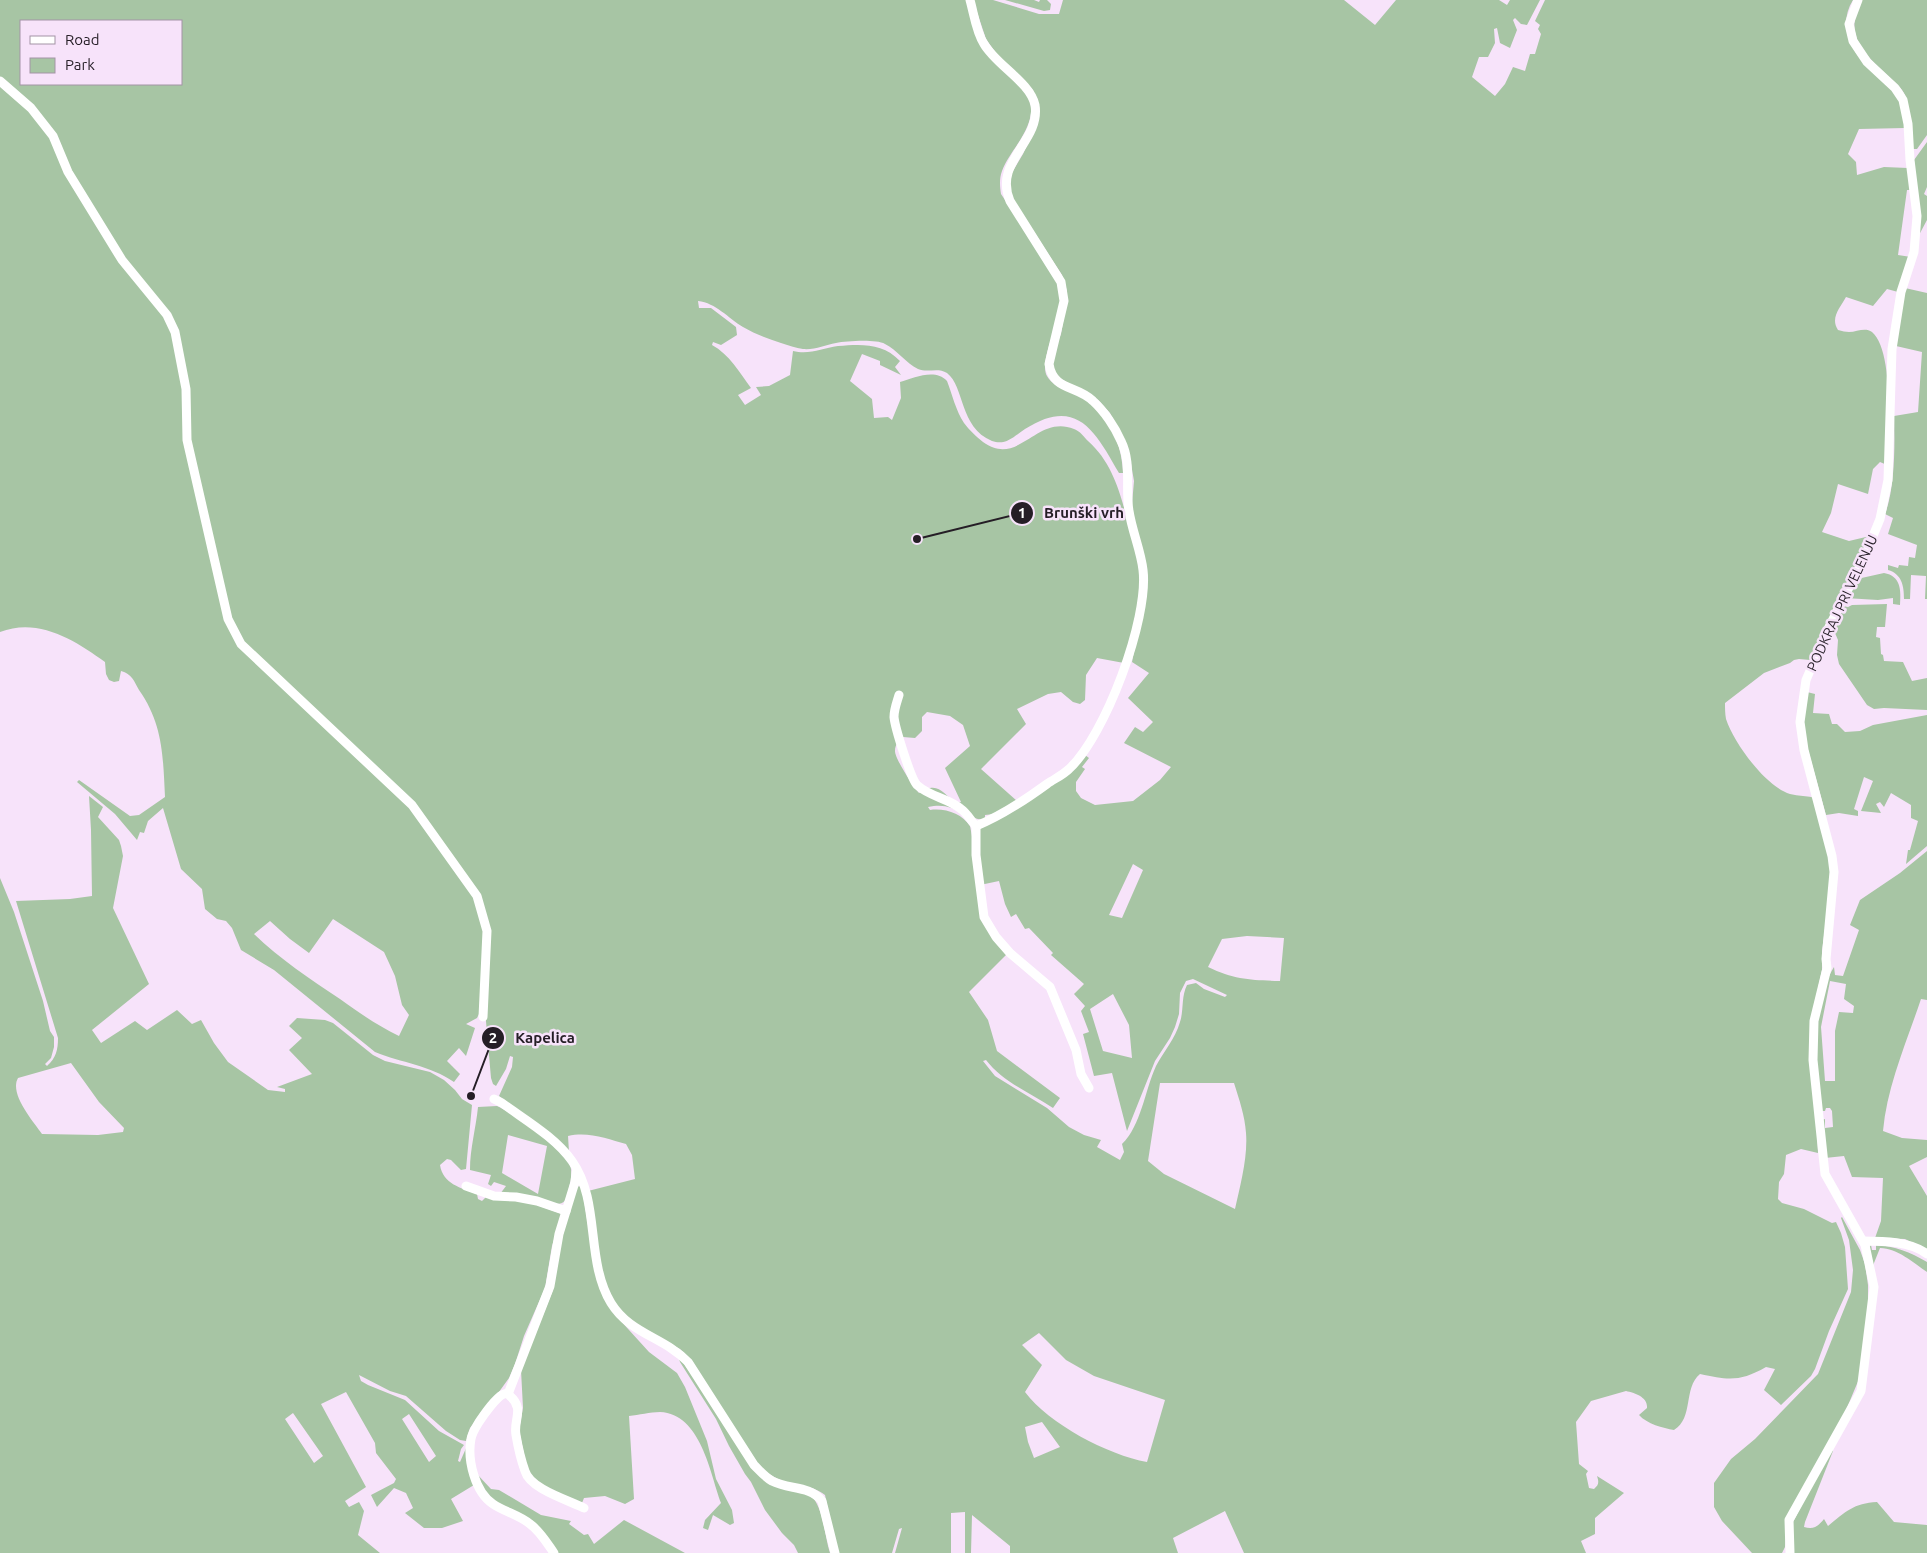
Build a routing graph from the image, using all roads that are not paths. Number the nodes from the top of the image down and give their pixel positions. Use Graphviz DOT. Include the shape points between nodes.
graph roads {
  1 [pos="970,0"];
  2 [pos="1858,0"];
  3 [pos="0,81"];
  4 [pos="900,695"];
  5 [pos="976,826"];
  6 [pos="483,1017"];
  7 [pos="1088,1088"];
  8 [pos="494,1099"];
  9 [pos="576,1169"];
  10 [pos="466,1186"];
  11 [pos="566,1211"];
  12 [pos="1863,1242"];
  13 [pos="1927,1254"];
  14 [pos="508,1394"];
  15 [pos="584,1508"];
  16 [pos="554,1553"];
  17 [pos="835,1553"];
  18 [pos="1790,1553"];
  1 -- 5 [label="street" via="984,44 1033,97 1035,117 1006,178 1005,189 1057,275 1063,293 1050,372 1055,381 1092,399 1122,441 1128,459 1128,505 1143,571 1144,596 1138,630 1095,737 1069,770 991,820"];
  2 -- 12 [label="street, PODKRAJ PRI VELENJU" via="1850,24 1853,41 1867,62 1903,100 1917,216 1914,252 1901,292 1892,349 1888,480 1880,520 1806,680 1800,722 1834,872 1827,968 1814,1021 1813,1060 1825,1174"];
  3 -- 6 [label="street" via="31,108 53,136 68,172 122,260 167,314 175,332 186,389 187,440 228,619 241,644 412,805 477,896 487,931"];
  4 -- 5 [label="street" via="894,718 916,784 962,809"];
  5 -- 7 [label="street" via="976,855 984,917 1010,952 1050,987"];
  8 -- 9 [label="street" via="558,1146"];
  9 -- 11 [label="street"];
  9 -- 17 [label="street" via="586,1194 600,1277 613,1307 633,1327 669,1346 688,1362 754,1466 783,1485 817,1495 822,1501"];
  10 -- 11 [label="street" via="494,1196 537,1200"];
  11 -- 14 [label="street" via="550,1286"];
  12 -- 13 [label="street" via="1900,1244"];
  12 -- 18 [label="street, PODKRAJ PRI VELENJU" via="1874,1287 1861,1391 1789,1520"];
  14 -- 15 [label="street" via="518,1408 515,1432 528,1480"];
  14 -- 16 [label="street" via="500,1396 470,1440 475,1481 494,1505 532,1524"];
}
